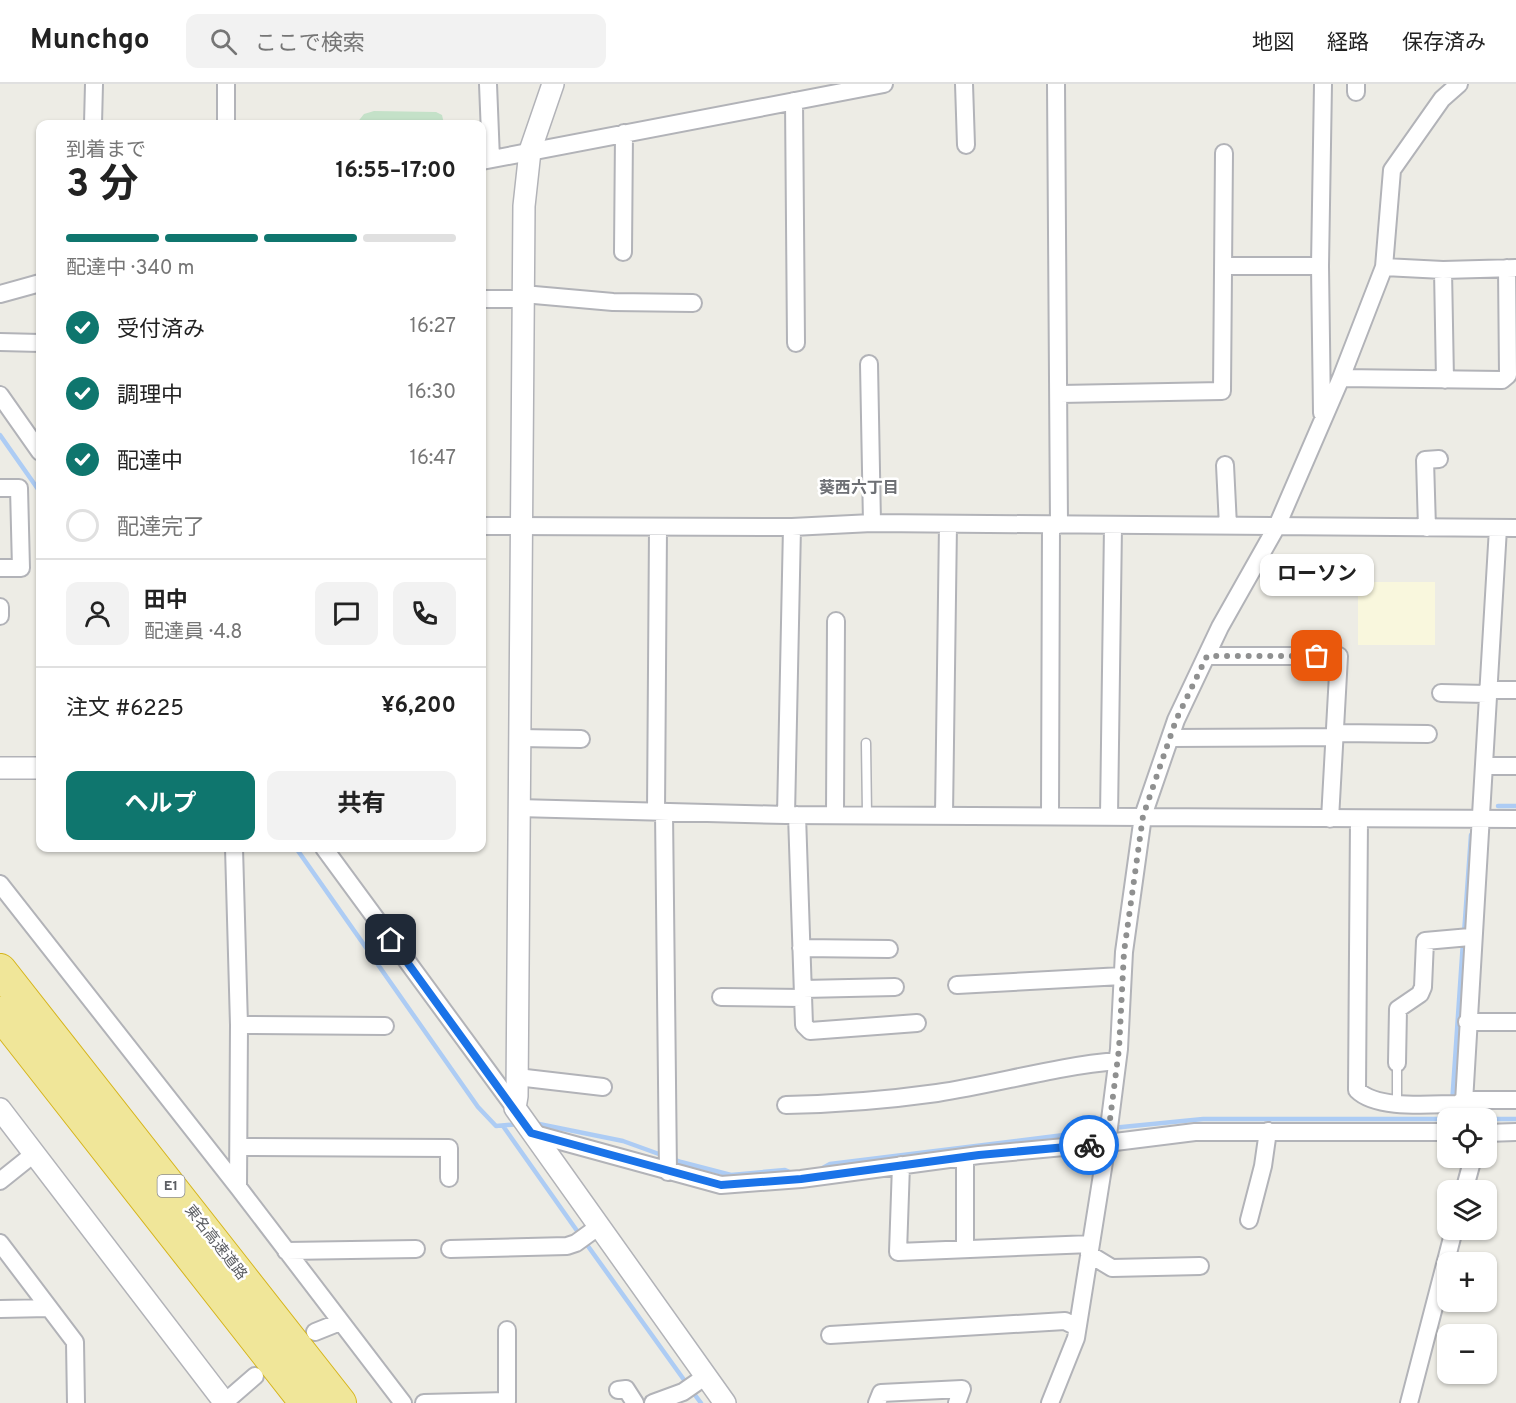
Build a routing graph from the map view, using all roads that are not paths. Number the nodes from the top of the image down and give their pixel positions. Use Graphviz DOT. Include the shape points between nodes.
graph roads {
  1 [pos="94,84"];
  2 [pos="226,84"];
  3 [pos="488,84"];
  4 [pos="553,84"];
  5 [pos="884,84"];
  6 [pos="963,84"];
  7 [pos="1056,84"];
  8 [pos="1323,84"];
  9 [pos="1459,84"];
  10 [pos="804,94"];
  11 [pos="93,120"];
  12 [pos="226,120"];
  13 [pos="624,133"];
  14 [pos="966,145"];
  15 [pos="530,151"];
  16 [pos="1224,153"];
  17 [pos="486,160"];
  18 [pos="623,252"];
  19 [pos="1223,266"];
  20 [pos="1320,266"];
  21 [pos="1384,267"];
  22 [pos="1512,268"];
  23 [pos="1443,270"];
  24 [pos="36,285"];
  25 [pos="0,294"];
  26 [pos="523,296"];
  27 [pos="486,299"];
  28 [pos="693,303"];
  29 [pos="0,342"];
  30 [pos="36,343"];
  31 [pos="796,343"];
  32 [pos="869,364"];
  33 [pos="1341,378"];
  34 [pos="1445,380"];
  35 [pos="1060,393"];
  36 [pos="0,395"];
  37 [pos="1323,417"];
  38 [pos="36,446"];
  39 [pos="1439,459"];
  40 [pos="1225,465"];
  41 [pos="0,488"];
  42 [pos="872,523"];
  43 [pos="948,524"];
  44 [pos="1055,525"];
  45 [pos="486,526"];
  46 [pos="1113,526"];
  47 [pos="1228,526"];
  48 [pos="1277,526"];
  49 [pos="521,527"];
  50 [pos="792,527"];
  51 [pos="658,528"];
  52 [pos="1427,528"];
  53 [pos="1498,528"];
  54 [pos="1516,528"];
  55 [pos="0,568"];
  56 [pos="0,607"];
  57 [pos="0,616"];
  58 [pos="836,621"];
  59 [pos="1207,656"];
  60 [pos="1516,690"];
  61 [pos="1487,692"];
  62 [pos="1441,693"];
  63 [pos="1428,734"];
  64 [pos="1335,735"];
  65 [pos="519,738"];
  66 [pos="1170,738"];
  67 [pos="581,739"];
  68 [pos="866,742"];
  69 [pos="1484,766"];
  70 [pos="1516,766"];
  71 [pos="0,768"];
  72 [pos="36,768"];
  73 [pos="518,808"];
  74 [pos="660,812"];
  75 [pos="835,814"];
  76 [pos="867,814"];
  77 [pos="792,815"];
  78 [pos="944,815"];
  79 [pos="1050,816"];
  80 [pos="1109,816"];
  81 [pos="1143,816"];
  82 [pos="1330,819"];
  83 [pos="1359,819"];
  84 [pos="1516,819"];
  85 [pos="1482,820"];
  86 [pos="234,852"];
  87 [pos="327,852"];
  88 [pos="0,884"];
  89 [pos="1467,938"];
  90 [pos="801,948"];
  91 [pos="889,949"];
  92 [pos="0,970"];
  93 [pos="1122,976"];
  94 [pos="957,985"];
  95 [pos="895,987"];
  96 [pos="803,993"];
  97 [pos="721,997"];
  98 [pos="0,1013"];
  99 [pos="1467,1022"];
  100 [pos="1516,1022"];
  101 [pos="917,1023"];
  102 [pos="239,1025"];
  103 [pos="386,1026"];
  104 [pos="1117,1061"];
  105 [pos="1397,1064"];
  106 [pos="518,1077"];
  107 [pos="603,1087"];
  108 [pos="1516,1100"];
  109 [pos="1397,1103"];
  110 [pos="786,1105"];
  111 [pos="1458,1107"];
  112 [pos="515,1108"];
  113 [pos="0,1109"];
  114 [pos="1268,1131"];
  115 [pos="1437,1132"];
  116 [pos="1516,1132"];
  117 [pos="531,1133"];
  118 [pos="1497,1133"];
  119 [pos="1107,1143"];
  120 [pos="238,1147"];
  121 [pos="35,1152"];
  122 [pos="965,1157"];
  123 [pos="901,1166"];
  124 [pos="668,1172"];
  125 [pos="449,1178"];
  126 [pos="0,1180"];
  127 [pos="238,1187"];
  128 [pos="1249,1220"];
  129 [pos="594,1230"];
  130 [pos="1451,1240"];
  131 [pos="0,1244"];
  132 [pos="416,1249"];
  133 [pos="450,1249"];
  134 [pos="965,1249"];
  135 [pos="1090,1249"];
  136 [pos="286,1251"];
  137 [pos="1200,1266"];
  138 [pos="49,1308"];
  139 [pos="0,1309"];
  140 [pos="340,1322"];
  141 [pos="1077,1328"];
  142 [pos="507,1330"];
  143 [pos="315,1332"];
  144 [pos="830,1335"];
  145 [pos="255,1376"];
  146 [pos="702,1379"];
  147 [pos="618,1390"];
  148 [pos="225,1402"];
  149 [pos="76,1403"];
  150 [pos="306,1403"];
  151 [pos="340,1403"];
  152 [pos="403,1403"];
  153 [pos="424,1403"];
  154 [pos="635,1403"];
  155 [pos="653,1403"];
  156 [pos="725,1403"];
  157 [pos="877,1403"];
  158 [pos="957,1403"];
  159 [pos="1050,1403"];
  160 [pos="1409,1403"];
  1 -- 11 [label="street"];
  2 -- 12 [label="street"];
  3 -- 17 [label="street"];
  4 -- 15 [label="street"];
  5 -- 10 [label="street"];
  6 -- 14 [label="street"];
  7 -- 35 [label="street"];
  8 -- 20 [label="street"];
  9 -- 21 [label="street" via="1442,99 1392,170"];
  10 -- 13 [label="street"];
  10 -- 31 [label="street"];
  13 -- 15 [label="street"];
  13 -- 18 [label="street"];
  15 -- 17 [label="street"];
  15 -- 26 [label="street" via="524,206"];
  16 -- 19 [label="street"];
  19 -- 20 [label="street"];
  19 -- 35 [label="street" via="1222,391"];
  20 -- 37 [label="street"];
  21 -- 23 [label="street"];
  21 -- 33 [label="street"];
  22 -- 23 [label="street"];
  22 -- 34 [label="street" via="1508,375 1502,380"];
  23 -- 34 [label="street"];
  24 -- 25 [label="street"];
  26 -- 27 [label="street"];
  26 -- 28 [label="street"];
  26 -- 49 [label="street"];
  29 -- 30 [label="street"];
  32 -- 42 [label="street"];
  33 -- 34 [label="street"];
  33 -- 37 [label="street"];
  35 -- 44 [label="street"];
  36 -- 38 [label="street"];
  37 -- 48 [label="street"];
  39 -- 52 [label="street" via="1425,460"];
  40 -- 47 [label="street"];
  41 -- 55 [label="street" via="20,488 21,568"];
  42 -- 43 [label="street"];
  42 -- 50 [label="street"];
  43 -- 44 [label="street"];
  43 -- 78 [label="street"];
  44 -- 46 [label="street"];
  44 -- 79 [label="street"];
  45 -- 49 [label="street"];
  46 -- 47 [label="street"];
  46 -- 80 [label="street"];
  47 -- 48 [label="street"];
  48 -- 52 [label="street"];
  48 -- 59 [label="street"];
  49 -- 51 [label="street"];
  49 -- 65 [label="street"];
  50 -- 51 [label="street"];
  50 -- 77 [label="street"];
  51 -- 74 [label="street"];
  52 -- 53 [label="street"];
  53 -- 54 [label="street"];
  53 -- 61 [label="street"];
  56 -- 57 [label="street"];
  58 -- 75 [label="street"];
  59 -- 64 [label="street" via="1339,656"];
  59 -- 66 [label="street"];
  60 -- 61 [label="street"];
  61 -- 62 [label="street"];
  61 -- 69 [label="street"];
  63 -- 64 [label="street"];
  64 -- 66 [label="street"];
  64 -- 82 [label="street"];
  65 -- 67 [label="street"];
  65 -- 73 [label="street"];
  66 -- 81 [label="street"];
  68 -- 76 [label="lane"];
  69 -- 70 [label="street"];
  69 -- 85 [label="street"];
  71 -- 72 [label="street"];
  73 -- 74 [label="street"];
  73 -- 106 [label="street"];
  74 -- 77 [label="street"];
  74 -- 124 [label="street"];
  75 -- 76 [label="street"];
  75 -- 77 [label="street"];
  76 -- 78 [label="street"];
  77 -- 90 [label="street"];
  78 -- 79 [label="street"];
  79 -- 80 [label="street"];
  80 -- 81 [label="street"];
  81 -- 82 [label="street"];
  81 -- 93 [label="street"];
  82 -- 83 [label="street"];
  83 -- 85 [label="street"];
  83 -- 109 [label="street" via="1357,1090 1372,1101"];
  84 -- 85 [label="street"];
  85 -- 89 [label="street"];
  86 -- 102 [label="street"];
  87 -- 112 [label="street"];
  88 -- 127 [label="street"];
  89 -- 99 [label="street"];
  89 -- 105 [label="street" via="1425,941 1423,987 1420,994 1398,1009"];
  90 -- 91 [label="street"];
  90 -- 96 [label="street"];
  92 -- 151 [label="highway, 東名高速道路 / E1"];
  93 -- 94 [label="street"];
  93 -- 104 [label="street"];
  95 -- 96 [label="street"];
  96 -- 97 [label="street"];
  96 -- 101 [label="street" via="804,1024 810,1031"];
  98 -- 150 [label="highway, 東名高速道路 / E1"];
  99 -- 100 [label="street"];
  99 -- 111 [label="street"];
  102 -- 103 [label="street"];
  102 -- 120 [label="street"];
  104 -- 110 [label="street" via="936,1093"];
  104 -- 119 [label="street"];
  105 -- 109 [label="lane"];
  106 -- 107 [label="street"];
  106 -- 112 [label="street"];
  108 -- 111 [label="street"];
  109 -- 111 [label="street"];
  112 -- 117 [label="street"];
  113 -- 121 [label="street"];
  114 -- 115 [label="street"];
  114 -- 119 [label="street" via="1195,1132"];
  114 -- 128 [label="street"];
  116 -- 118 [label="street"];
  117 -- 124 [label="street"];
  117 -- 129 [label="street"];
  119 -- 122 [label="street"];
  119 -- 135 [label="street"];
  120 -- 125 [label="street" via="449,1148"];
  120 -- 127 [label="street"];
  121 -- 126 [label="street"];
  121 -- 148 [label="street"];
  122 -- 123 [label="street"];
  122 -- 134 [label="street"];
  123 -- 124 [label="street" via="721,1185"];
  123 -- 134 [label="street" via="898,1252"];
  127 -- 136 [label="street"];
  129 -- 133 [label="street" via="576,1243 556,1248"];
  129 -- 146 [label="street"];
  130 -- 160 [label="street"];
  131 -- 138 [label="street"];
  132 -- 136 [label="street"];
  134 -- 135 [label="street"];
  135 -- 137 [label="street" via="1112,1268"];
  135 -- 141 [label="street"];
  136 -- 140 [label="street"];
  138 -- 139 [label="street"];
  138 -- 149 [label="street" via="75,1342"];
  140 -- 143 [label="street"];
  140 -- 152 [label="street"];
  141 -- 144 [label="street" via="1065,1321"];
  141 -- 159 [label="street"];
  142 -- 153 [label="street" via="507,1401"];
  145 -- 148 [label="street"];
  146 -- 155 [label="street" via="683,1392"];
  146 -- 156 [label="street"];
  147 -- 154 [label="street" via="626,1389"];
  157 -- 158 [label="street" via="881,1393 962,1389"];
}
